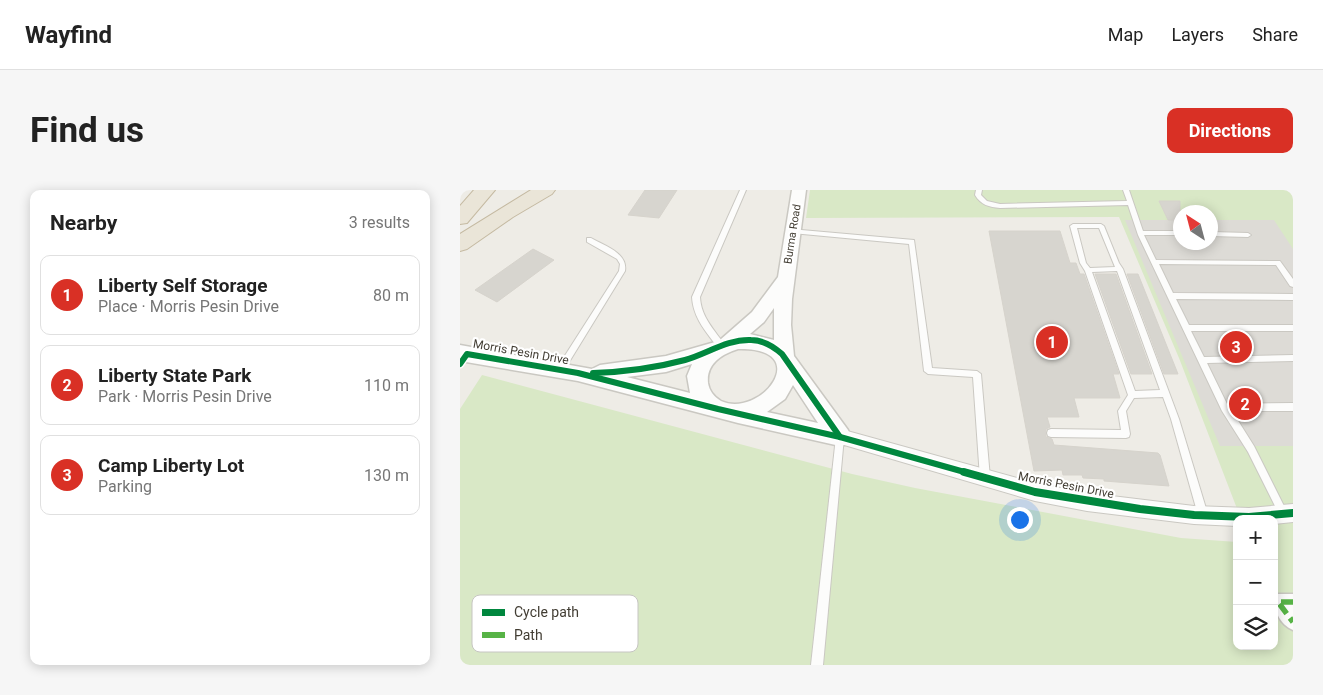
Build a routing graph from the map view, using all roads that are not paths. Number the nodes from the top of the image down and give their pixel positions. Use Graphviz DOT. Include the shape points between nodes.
graph roads {
  1 [pos="468,190"];
  2 [pos="486,190"];
  3 [pos="545,190"];
  4 [pos="743,190"];
  5 [pos="799,190"];
  6 [pos="979,190"];
  7 [pos="1126,190"];
  8 [pos="460,199"];
  9 [pos="1131,204"];
  10 [pos="460,218"];
  11 [pos="792,231"];
  12 [pos="1141,233"];
  13 [pos="1173,233"];
  14 [pos="1218,234"];
  15 [pos="1248,234"];
  16 [pos="588,240"];
  17 [pos="460,244"];
  18 [pos="1154,262"];
  19 [pos="1120,269"];
  20 [pos="1088,270"];
  21 [pos="785,278"];
  22 [pos="1293,284"];
  23 [pos="1171,296"];
  24 [pos="1293,297"];
  25 [pos="1186,328"];
  26 [pos="1293,328"];
  27 [pos="723,346"];
  28 [pos="462,357"];
  29 [pos="1293,358"];
  30 [pos="1202,360"];
  31 [pos="786,361"];
  32 [pos="569,372"];
  33 [pos="1165,393"];
  34 [pos="1132,395"];
  35 [pos="1293,407"];
  36 [pos="1225,408"];
  37 [pos="716,409"];
  38 [pos="1051,433"];
  39 [pos="840,437"];
  40 [pos="985,478"];
  41 [pos="1288,513"];
  42 [pos="1203,515"];
  43 [pos="1293,602"];
  44 [pos="1293,622"];
  45 [pos="817,665"];
  1 -- 8 [label="highway"];
  2 -- 10 [label="highway"];
  3 -- 17 [label="highway"];
  4 -- 27 [label="lane" via="696,297 699,313"];
  5 -- 11 [label="street, Burma Road"];
  6 -- 9 [label="lane" via="980,201 988,205"];
  7 -- 9 [label="lane"];
  9 -- 12 [label="lane"];
  11 -- 21 [label="street, Burma Road"];
  11 -- 40 [label="lane" via="912,242 928,371 977,374"];
  12 -- 13 [label="lane"];
  12 -- 18 [label="lane"];
  14 -- 15 [label="lane"];
  16 -- 32 [label="lane" via="620,258 622,271"];
  18 -- 22 [label="lane" via="1278,264"];
  18 -- 23 [label="lane"];
  19 -- 20 [label="lane"];
  19 -- 20 [label="lane" via="1101,226 1073,226"];
  19 -- 33 [label="lane"];
  20 -- 34 [label="lane"];
  21 -- 27 [label="street, Burma Road" via="758,317"];
  21 -- 31 [label="street, Burma Road" via="782,311"];
  23 -- 24 [label="lane"];
  23 -- 25 [label="lane"];
  25 -- 26 [label="lane"];
  25 -- 30 [label="lane"];
  27 -- 31 [label="street" via="760,341 776,348"];
  27 -- 32 [label="street, Morris Pesin Drive" via="686,360 645,368"];
  27 -- 37 [label="street" via="707,359 698,375 699,390"];
  28 -- 32 [label="street, Morris Pesin Drive"];
  29 -- 30 [label="lane"];
  30 -- 36 [label="lane"];
  31 -- 37 [label="street" via="786,379 776,397 743,412"];
  31 -- 39 [label="street"];
  32 -- 37 [label="street, Morris Pesin Drive"];
  33 -- 34 [label="lane"];
  33 -- 42 [label="lane"];
  34 -- 38 [label="lane" via="1122,411 1126,434"];
  35 -- 36 [label="lane"];
  36 -- 41 [label="lane"];
  37 -- 39 [label="street, Morris Pesin Drive"];
  39 -- 40 [label="street, Morris Pesin Drive"];
  39 -- 45 [label="lane"];
  40 -- 42 [label="street, Morris Pesin Drive" via="1087,502"];
  41 -- 42 [label="street, Morris Pesin Drive" via="1249,517"];
  43 -- 44 [label="street" via="1278,602"];
}
